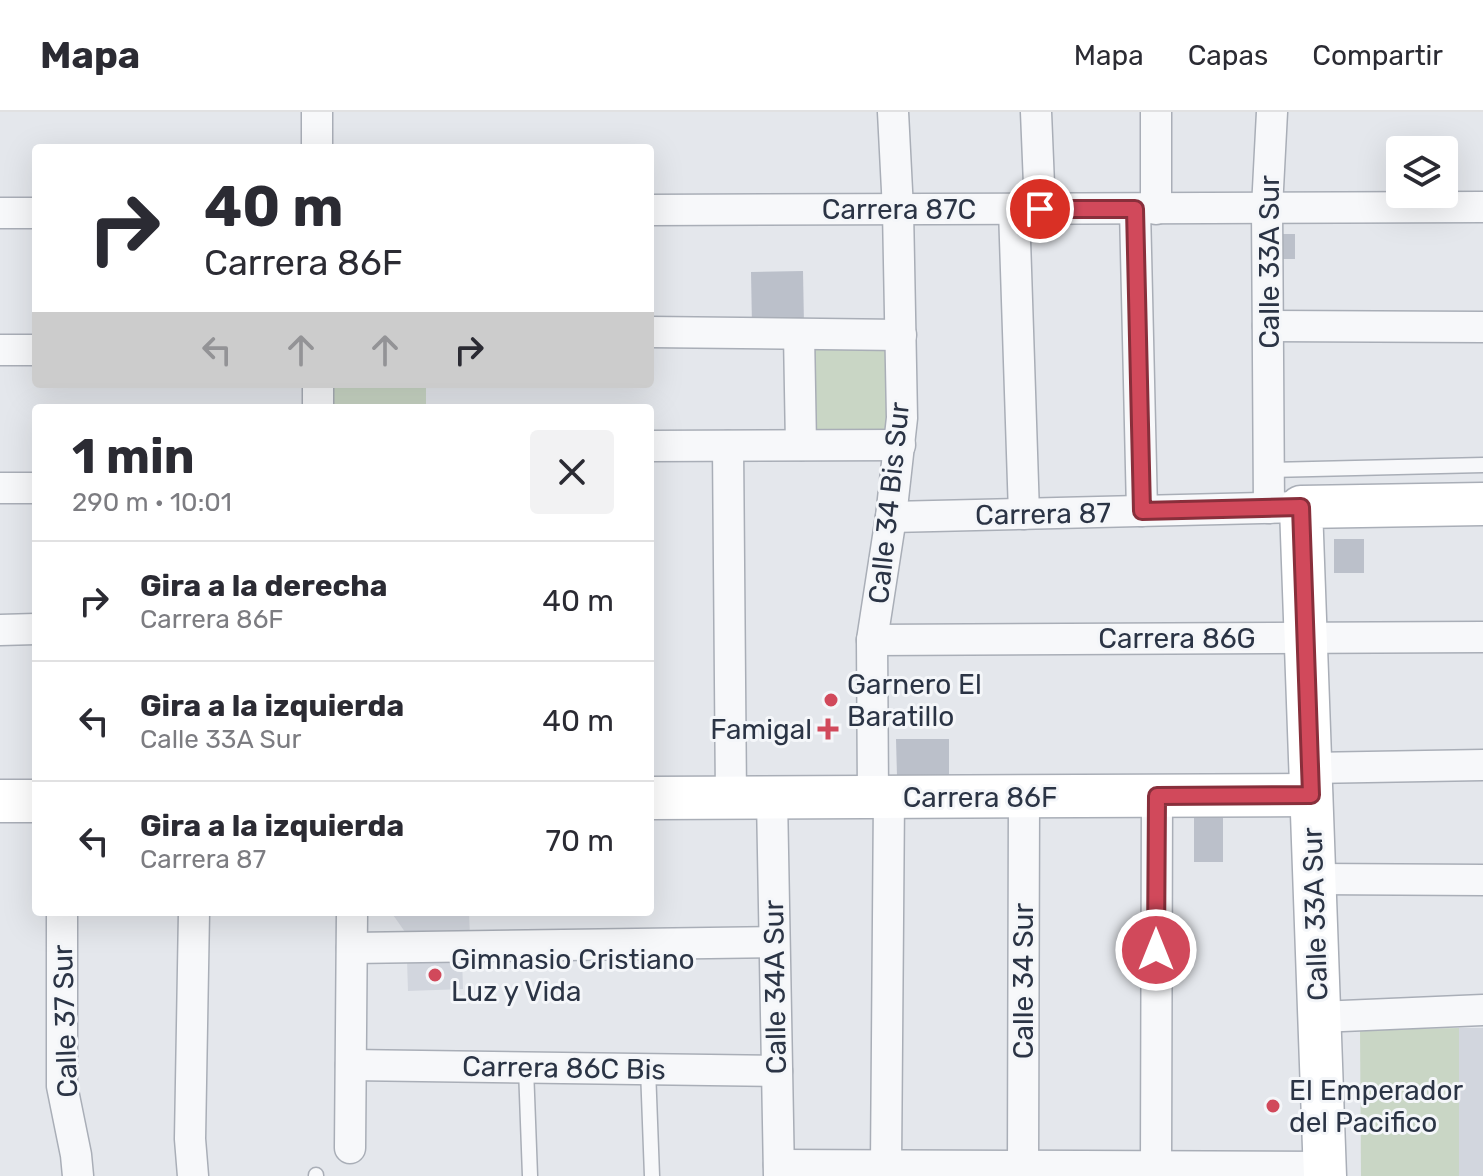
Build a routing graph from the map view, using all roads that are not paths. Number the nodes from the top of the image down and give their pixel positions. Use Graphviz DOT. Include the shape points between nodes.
graph roads {
  1 [pos="317,112"];
  2 [pos="893,112"];
  3 [pos="1036,112"];
  4 [pos="1156,112"];
  5 [pos="1272,112"];
  6 [pos="317,144"];
  7 [pos="1483,207"];
  8 [pos="1267,208"];
  9 [pos="1027,209"];
  10 [pos="1146,209"];
  11 [pos="654,210"];
  12 [pos="898,210"];
  13 [pos="0,213"];
  14 [pos="32,213"];
  15 [pos="1268,326"];
  16 [pos="1483,327"];
  17 [pos="654,332"];
  18 [pos="799,334"];
  19 [pos="901,335"];
  20 [pos="0,350"];
  21 [pos="32,350"];
  22 [pos="801,445"];
  23 [pos="900,445"];
  24 [pos="654,446"];
  25 [pos="728,446"];
  26 [pos="1483,465"];
  27 [pos="1269,470"];
  28 [pos="0,488"];
  29 [pos="32,488"];
  30 [pos="1483,504"];
  31 [pos="1285,508"];
  32 [pos="1142,511"];
  33 [pos="1024,514"];
  34 [pos="891,517"];
  35 [pos="32,629"];
  36 [pos="0,630"];
  37 [pos="1483,637"];
  38 [pos="1305,638"];
  39 [pos="872,640"];
  40 [pos="1483,765"];
  41 [pos="1310,781"];
  42 [pos="1157,796"];
  43 [pos="881,797"];
  44 [pos="1024,797"];
  45 [pos="654,798"];
  46 [pos="751,798"];
  47 [pos="0,801"];
  48 [pos="32,801"];
  49 [pos="1314,879"];
  50 [pos="1483,880"];
  51 [pos="62,916"];
  52 [pos="194,916"];
  53 [pos="352,916"];
  54 [pos="774,942"];
  55 [pos="352,948"];
  56 [pos="1483,1010"];
  57 [pos="1319,1017"];
  58 [pos="351,1065"];
  59 [pos="526,1068"];
  60 [pos="648,1069"];
  61 [pos="777,1071"];
  62 [pos="350,1148"];
  63 [pos="886,1165"];
  64 [pos="1023,1166"];
  65 [pos="1156,1166"];
  66 [pos="779,1170"];
  67 [pos="1324,1171"];
  68 [pos="78,1176"];
  69 [pos="193,1176"];
  70 [pos="530,1176"];
  71 [pos="652,1176"];
  1 -- 6 [label="street"];
  2 -- 12 [label="street, Calle 34 Bis Sur"];
  3 -- 9 [label="street"];
  4 -- 10 [label="street"];
  5 -- 8 [label="street, Calle 33A Sur"];
  7 -- 8 [label="street, Carrera 87C"];
  8 -- 10 [label="street, Carrera 87C"];
  8 -- 15 [label="street, Calle 33A Sur"];
  9 -- 10 [label="street, Carrera 87C"];
  9 -- 12 [label="street, Carrera 87C"];
  9 -- 33 [label="street"];
  10 -- 32 [label="street"];
  11 -- 12 [label="street, Carrera 87C"];
  12 -- 19 [label="street, Calle 34 Bis Sur"];
  13 -- 14 [label="street"];
  15 -- 16 [label="street"];
  15 -- 27 [label="street, Calle 33A Sur"];
  17 -- 18 [label="street"];
  18 -- 19 [label="street"];
  18 -- 22 [label="street"];
  19 -- 23 [label="street, Calle 34 Bis Sur"];
  20 -- 21 [label="street"];
  22 -- 23 [label="street"];
  22 -- 25 [label="street"];
  23 -- 34 [label="street, Calle 34 Bis Sur"];
  24 -- 25 [label="street"];
  25 -- 46 [label="street, Calle 34A Sur"];
  26 -- 27 [label="lane"];
  27 -- 31 [label="street, Calle 33A Sur"];
  28 -- 29 [label="street"];
  30 -- 31 [label="street, Carrera 87"];
  31 -- 32 [label="street, Carrera 87"];
  31 -- 38 [label="street, Calle 33A Sur"];
  32 -- 33 [label="street, Carrera 87"];
  33 -- 34 [label="street, Carrera 87"];
  34 -- 39 [label="street, Calle 34 Bis Sur"];
  35 -- 36 [label="street"];
  37 -- 38 [label="street, Carrera 86G"];
  38 -- 39 [label="street, Carrera 86G"];
  38 -- 41 [label="street, Calle 33A Sur"];
  39 -- 43 [label="street, Calle 34 Bis Sur"];
  40 -- 41 [label="street, Carrera 86F"];
  41 -- 42 [label="street, Carrera 86F"];
  41 -- 49 [label="street, Calle 33A Sur"];
  42 -- 44 [label="street, Carrera 86F"];
  42 -- 65 [label="street"];
  43 -- 44 [label="street, Carrera 86F"];
  43 -- 46 [label="street, Carrera 86F"];
  43 -- 63 [label="street, Calle 34 Bis Sur"];
  44 -- 64 [label="street, Calle 34 Sur"];
  45 -- 46 [label="street, Carrera 86F"];
  46 -- 54 [label="street, Calle 34A Sur"];
  47 -- 48 [label="street"];
  49 -- 50 [label="street"];
  49 -- 57 [label="street, Calle 33A Sur"];
  51 -- 68 [label="street, Calle 37 Sur" via="62,1086"];
  52 -- 69 [label="street"];
  53 -- 55 [label="street"];
  54 -- 55 [label="street"];
  54 -- 61 [label="street, Calle 34A Sur"];
  55 -- 58 [label="street"];
  56 -- 57 [label="street"];
  57 -- 67 [label="street, Calle 33A Sur"];
  58 -- 59 [label="street, Carrera 86C Bis"];
  58 -- 62 [label="street"];
  59 -- 60 [label="street, Carrera 86C Bis"];
  59 -- 70 [label="lane"];
  60 -- 61 [label="street, Carrera 86C Bis"];
  60 -- 71 [label="lane"];
  61 -- 66 [label="street, Calle 34A Sur"];
  63 -- 64 [label="street"];
  63 -- 66 [label="street"];
  64 -- 65 [label="street"];
  65 -- 67 [label="street"];
}
